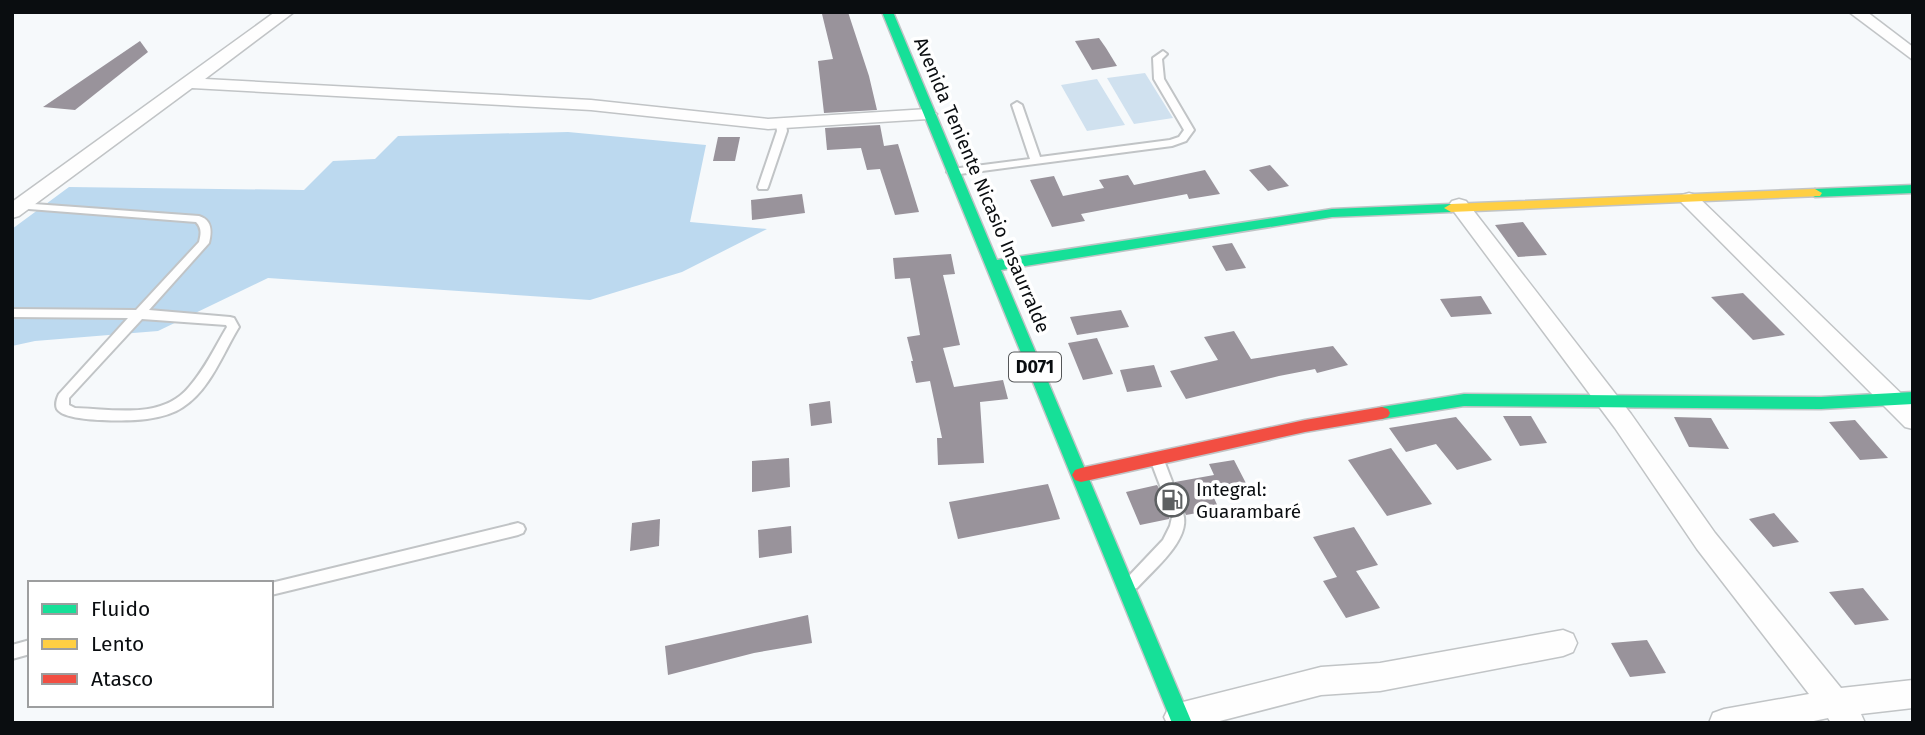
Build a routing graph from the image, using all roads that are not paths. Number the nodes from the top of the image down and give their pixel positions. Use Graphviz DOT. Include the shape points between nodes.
graph roads {
  1 [pos="286,12"];
  2 [pos="887,12"];
  3 [pos="1857,12"];
  4 [pos="1163,54"];
  5 [pos="1913,55"];
  6 [pos="186,83"];
  7 [pos="1017,105"];
  8 [pos="928,114"];
  9 [pos="780,124"];
  10 [pos="1036,161"];
  11 [pos="952,172"];
  12 [pos="763,187"];
  13 [pos="1913,189"];
  14 [pos="1689,199"];
  15 [pos="1459,205"];
  16 [pos="16,209"];
  17 [pos="993,266"];
  18 [pos="12,313"];
  19 [pos="134,316"];
  20 [pos="1606,399"];
  21 [pos="1903,399"];
  22 [pos="1913,420"];
  23 [pos="1157,458"];
  24 [pos="1081,475"];
  25 [pos="1166,484"];
  26 [pos="1178,517"];
  27 [pos="518,528"];
  28 [pos="1127,588"];
  29 [pos="273,589"];
  30 [pos="1563,643"];
  31 [pos="1913,694"];
  32 [pos="1842,713"];
  33 [pos="1180,720"];
  34 [pos="1724,723"];
  1 -- 6 [label="street"];
  2 -- 8 [label="street, Avenida Teniente Nicasio Insaurralde / D071"];
  3 -- 5 [label="street"];
  4 -- 10 [label="lane" via="1157,58 1159,79 1189,130 1184,139"];
  6 -- 9 [label="street" via="592,105"];
  6 -- 16 [label="street"];
  7 -- 10 [label="lane"];
  8 -- 9 [label="street"];
  8 -- 11 [label="street, Avenida Teniente Nicasio Insaurralde / D071"];
  9 -- 12 [label="lane" via="782,131"];
  10 -- 11 [label="lane"];
  11 -- 17 [label="street, Avenida Teniente Nicasio Insaurralde / D071"];
  13 -- 14 [label="street"];
  14 -- 15 [label="street"];
  14 -- 21 [label="street"];
  15 -- 17 [label="street" via="1332,213"];
  15 -- 20 [label="street"];
  16 -- 19 [label="lane" via="199,219 205,223 204,243"];
  17 -- 24 [label="street, Avenida Teniente Nicasio Insaurralde / D071"];
  18 -- 19 [label="lane"];
  19 -- 19 [label="lane" via="215,319 230,321 233,327 189,396 174,406 158,413 74,414 63,408 64,397"];
  20 -- 21 [label="street" via="1821,403"];
  20 -- 23 [label="street" via="1464,400 1305,426"];
  20 -- 32 [label="street" via="1706,541"];
  21 -- 22 [label="street"];
  23 -- 24 [label="street"];
  23 -- 25 [label="lane"];
  24 -- 28 [label="street, Avenida Teniente Nicasio Insaurralde / D071"];
  26 -- 28 [label="lane" via="1173,537"];
  27 -- 29 [label="lane"];
  28 -- 33 [label="street, Avenida Teniente Nicasio Insaurralde / D071"];
  30 -- 33 [label="street" via="1380,677 1321,681"];
  31 -- 32 [label="street"];
  32 -- 34 [label="street"];
}
